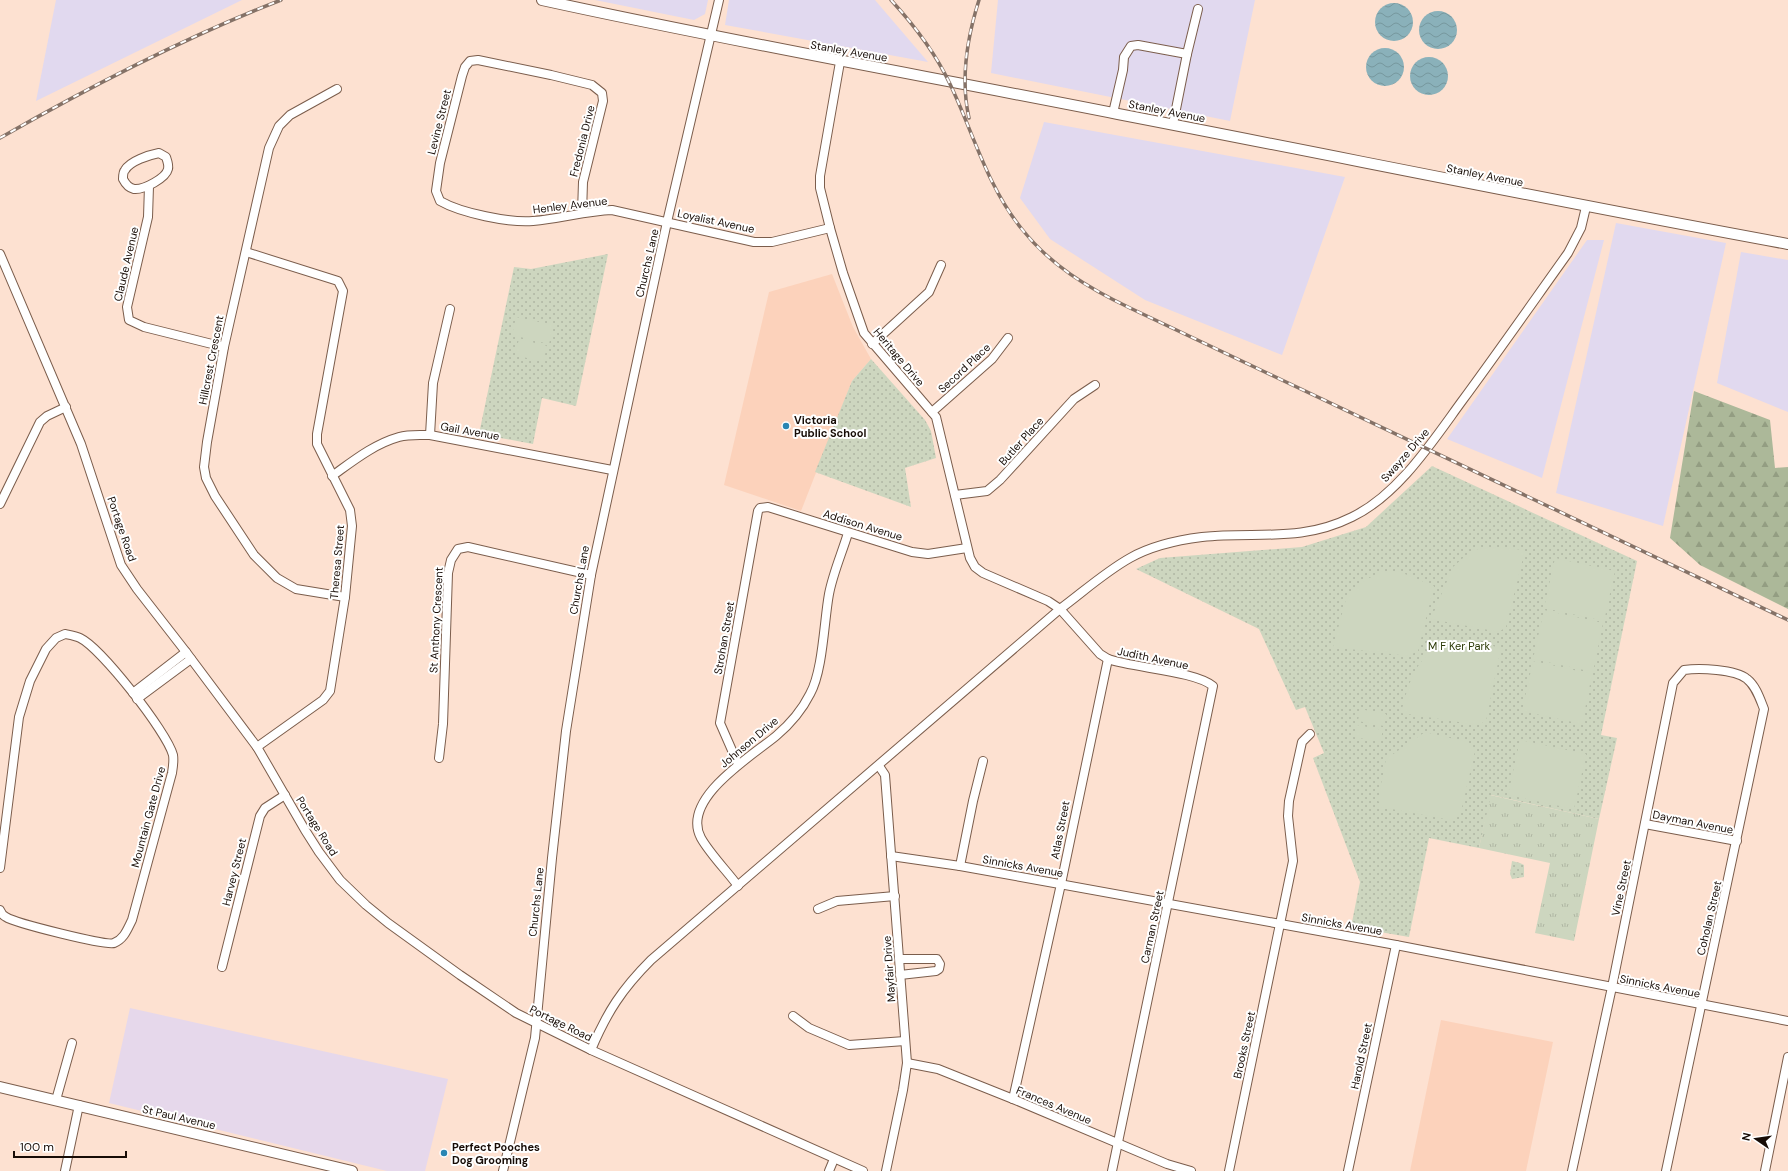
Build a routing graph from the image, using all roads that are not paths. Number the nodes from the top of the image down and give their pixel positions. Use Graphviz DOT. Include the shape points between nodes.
graph roads {
  1 [pos="542,0"];
  2 [pos="718,0"];
  3 [pos="1198,9"];
  4 [pos="710,36"];
  5 [pos="1187,54"];
  6 [pos="840,62"];
  7 [pos="493,63"];
  8 [pos="337,89"];
  9 [pos="1113,113"];
  10 [pos="1173,124"];
  11 [pos="149,186"];
  12 [pos="1586,207"];
  13 [pos="451,208"];
  14 [pos="582,213"];
  15 [pos="667,222"];
  16 [pos="830,228"];
  17 [pos="1788,244"];
  18 [pos="246,252"];
  19 [pos="0,254"];
  20 [pos="941,265"];
  21 [pos="450,309"];
  22 [pos="1008,338"];
  23 [pos="872,344"];
  24 [pos="224,347"];
  25 [pos="1095,385"];
  26 [pos="66,407"];
  27 [pos="932,412"];
  28 [pos="430,435"];
  29 [pos="612,470"];
  30 [pos="332,476"];
  31 [pos="955,495"];
  32 [pos="0,504"];
  33 [pos="758,513"];
  34 [pos="848,533"];
  35 [pos="967,548"];
  36 [pos="591,575"];
  37 [pos="345,597"];
  38 [pos="1060,609"];
  39 [pos="189,655"];
  40 [pos="1108,659"];
  41 [pos="1741,677"];
  42 [pos="1213,686"];
  43 [pos="135,696"];
  44 [pos="1310,734"];
  45 [pos="257,747"];
  46 [pos="439,758"];
  47 [pos="983,761"];
  48 [pos="738,764"];
  49 [pos="879,766"];
  50 [pos="285,795"];
  51 [pos="1645,824"];
  52 [pos="1737,841"];
  53 [pos="891,856"];
  54 [pos="960,866"];
  55 [pos="0,868"];
  56 [pos="1061,884"];
  57 [pos="738,886"];
  58 [pos="895,896"];
  59 [pos="1168,904"];
  60 [pos="818,909"];
  61 [pos="0,910"];
  62 [pos="1281,924"];
  63 [pos="1396,945"];
  64 [pos="900,959"];
  65 [pos="222,967"];
  66 [pos="900,975"];
  67 [pos="1612,987"];
  68 [pos="1700,1004"];
  69 [pos="794,1016"];
  70 [pos="1788,1021"];
  71 [pos="536,1024"];
  72 [pos="905,1041"];
  73 [pos="72,1043"];
  74 [pos="591,1050"];
  75 [pos="1788,1057"];
  76 [pos="907,1063"];
  77 [pos="0,1087"];
  78 [pos="1013,1099"];
  79 [pos="56,1100"];
  80 [pos="79,1105"];
  81 [pos="1118,1144"];
  82 [pos="834,1159"];
  83 [pos="65,1171"];
  84 [pos="352,1171"];
  85 [pos="503,1171"];
  86 [pos="829,1171"];
  87 [pos="863,1171"];
  88 [pos="886,1171"];
  89 [pos="1112,1171"];
  90 [pos="1191,1171"];
  91 [pos="1229,1171"];
  92 [pos="1348,1171"];
  93 [pos="1572,1171"];
  94 [pos="1666,1171"];
  95 [pos="1765,1171"];
  1 -- 4 [label="main road, Stanley Avenue"];
  2 -- 4 [label="street, Churchs Lane"];
  3 -- 5 [label="street"];
  4 -- 6 [label="main road, Stanley Avenue"];
  4 -- 15 [label="street, Churchs Lane"];
  5 -- 9 [label="street" via="1138,44 1131,46 1124,57"];
  5 -- 10 [label="street"];
  6 -- 9 [label="main road, Stanley Avenue"];
  6 -- 16 [label="street, Heritage Drive" via="820,176 820,188"];
  7 -- 13 [label="street, Levine Street" via="470,61 462,76 440,163 436,191 440,202"];
  7 -- 14 [label="street, Fredonia Drive" via="592,85 602,93 603,101 583,182"];
  8 -- 18 [label="street, Hillcrest Crescent" via="290,116 279,126 269,148"];
  9 -- 10 [label="main road, Stanley Avenue"];
  10 -- 12 [label="main road, Stanley Avenue"];
  11 -- 11 [label="street" via="164,176 168,170 166,157 159,153 128,166 124,171 123,179 126,184 135,189"];
  11 -- 24 [label="street, Claude Avenue" via="148,217 126,307 129,320 144,327"];
  12 -- 17 [label="main road, Stanley Avenue"];
  12 -- 38 [label="street, Swayze Drive" via="1581,228 1568,253 1472,388 1406,473 1370,505 1353,517 1332,526 1298,534 1204,537 1172,543 1131,557 1107,572"];
  13 -- 14 [label="street, Henley Avenue" via="508,221 532,221"];
  14 -- 15 [label="street, Henley Avenue" via="612,210"];
  15 -- 16 [label="street, Loyalist Avenue" via="754,242 772,242"];
  15 -- 29 [label="street, Churchs Lane"];
  16 -- 23 [label="street, Heritage Drive" via="857,316"];
  18 -- 24 [label="street, Hillcrest Crescent"];
  18 -- 30 [label="street, Theresa Street" via="338,281 343,291 317,434 317,444"];
  19 -- 26 [label="street, Portage Road"];
  20 -- 23 [label="street" via="929,292"];
  21 -- 28 [label="street" via="433,383"];
  22 -- 27 [label="street, Secord Place" via="992,359"];
  23 -- 27 [label="street, Heritage Drive"];
  24 -- 37 [label="street, Hillcrest Crescent" via="207,442 204,467 206,478 254,555 277,578 296,589"];
  25 -- 31 [label="street, Butler Place" via="1074,399 987,491"];
  26 -- 32 [label="street" via="46,416 40,422"];
  26 -- 39 [label="street, Portage Road" via="122,565 137,589"];
  27 -- 31 [label="street, Heritage Drive" via="938,423"];
  28 -- 29 [label="street, Gail Avenue"];
  28 -- 30 [label="street, Gail Avenue" via="400,437 366,452"];
  29 -- 36 [label="street, Churchs Lane"];
  30 -- 37 [label="street, Theresa Street" via="350,510 352,526"];
  31 -- 35 [label="street, Heritage Drive"];
  33 -- 34 [label="street, Addison Avenue" via="760,508 768,507"];
  33 -- 48 [label="street, Strohan Street" via="720,723"];
  34 -- 35 [label="street, Addison Avenue" via="920,553"];
  34 -- 48 [label="street, Johnson Drive" via="830,592 818,670 811,693 797,714 777,736"];
  35 -- 38 [label="street, Heritage Drive" via="975,567 984,573 1048,601"];
  36 -- 46 [label="street, St Anthony Crescent" via="468,548 458,549 450,560 448,573 443,724"];
  36 -- 71 [label="street, Churchs Lane" via="566,730"];
  37 -- 45 [label="street, Theresa Street" via="330,691 323,700"];
  38 -- 40 [label="street, Judith Avenue" via="1100,654"];
  38 -- 49 [label="street, Swayze Drive"];
  39 -- 43 [label="street"];
  39 -- 45 [label="street, Portage Road"];
  40 -- 42 [label="street, Judith Avenue" via="1188,676 1207,681"];
  40 -- 56 [label="street, Atlas Street"];
  41 -- 51 [label="street, Vine Street" via="1724,671 1696,668 1684,670 1673,683"];
  41 -- 52 [label="street, Coholan Street" via="1747,679 1764,709"];
  42 -- 59 [label="street, Carman Street"];
  43 -- 55 [label="street, Mountain Gate Drive" via="104,658 80,638 65,634 56,638 46,649 30,682 19,717"];
  43 -- 61 [label="street, Mountain Gate Drive" via="167,741 173,755 173,764 132,920 124,938 112,944 97,942 22,923 6,917"];
  44 -- 62 [label="street, Brooks Street" via="1302,742 1289,801 1293,861"];
  45 -- 50 [label="street, Portage Road"];
  47 -- 54 [label="street"];
  48 -- 57 [label="street, Johnson Drive" via="706,797 700,811 698,826 701,838"];
  49 -- 53 [label="street, Mayfair Drive" via="885,775"];
  49 -- 57 [label="street, Swayze Drive"];
  50 -- 65 [label="street, Harvey Street" via="265,808 260,816"];
  50 -- 71 [label="street, Portage Road" via="319,852 340,880 366,905 495,1000"];
  51 -- 52 [label="street, Dayman Avenue"];
  51 -- 67 [label="street, Vine Street"];
  52 -- 68 [label="street, Coholan Street"];
  53 -- 54 [label="street, Sinnicks Avenue"];
  53 -- 58 [label="street, Mayfair Drive"];
  54 -- 56 [label="street, Sinnicks Avenue"];
  56 -- 59 [label="street, Sinnicks Avenue"];
  56 -- 78 [label="street, Atlas Street"];
  57 -- 74 [label="street, Swayze Drive" via="651,960 617,998 603,1021"];
  58 -- 60 [label="street" via="837,901"];
  58 -- 64 [label="street, Mayfair Drive"];
  59 -- 62 [label="street, Sinnicks Avenue"];
  59 -- 81 [label="street, Carman Street"];
  62 -- 63 [label="street, Sinnicks Avenue"];
  62 -- 91 [label="street, Brooks Street"];
  63 -- 67 [label="street, Sinnicks Avenue"];
  63 -- 92 [label="street, Harold Street"];
  64 -- 66 [label="street, Mayfair Drive"];
  64 -- 66 [label="street" via="932,958 940,964 936,971"];
  66 -- 72 [label="street, Mayfair Drive"];
  67 -- 68 [label="street, Sinnicks Avenue"];
  67 -- 93 [label="street, Vine Street"];
  68 -- 70 [label="street, Sinnicks Avenue"];
  68 -- 94 [label="street, Coholan Street"];
  69 -- 72 [label="street" via="809,1028 849,1045"];
  71 -- 74 [label="street, Portage Road"];
  71 -- 85 [label="street, Churchs Lane" via="535,1038"];
  72 -- 76 [label="street, Mayfair Drive"];
  73 -- 79 [label="street"];
  74 -- 82 [label="street, Portage Road"];
  75 -- 95 [label="street"];
  76 -- 78 [label="street, Frances Avenue" via="938,1070"];
  76 -- 88 [label="street, Mayfair Drive"];
  77 -- 79 [label="main road, St Paul Avenue"];
  78 -- 81 [label="street, Frances Avenue"];
  79 -- 80 [label="main road, St Paul Avenue"];
  80 -- 83 [label="street"];
  80 -- 84 [label="main road, St Paul Avenue"];
  81 -- 89 [label="street, Carman Street"];
  81 -- 90 [label="street, Frances Avenue"];
  82 -- 86 [label="street"];
  82 -- 87 [label="street, Portage Road"];
}
